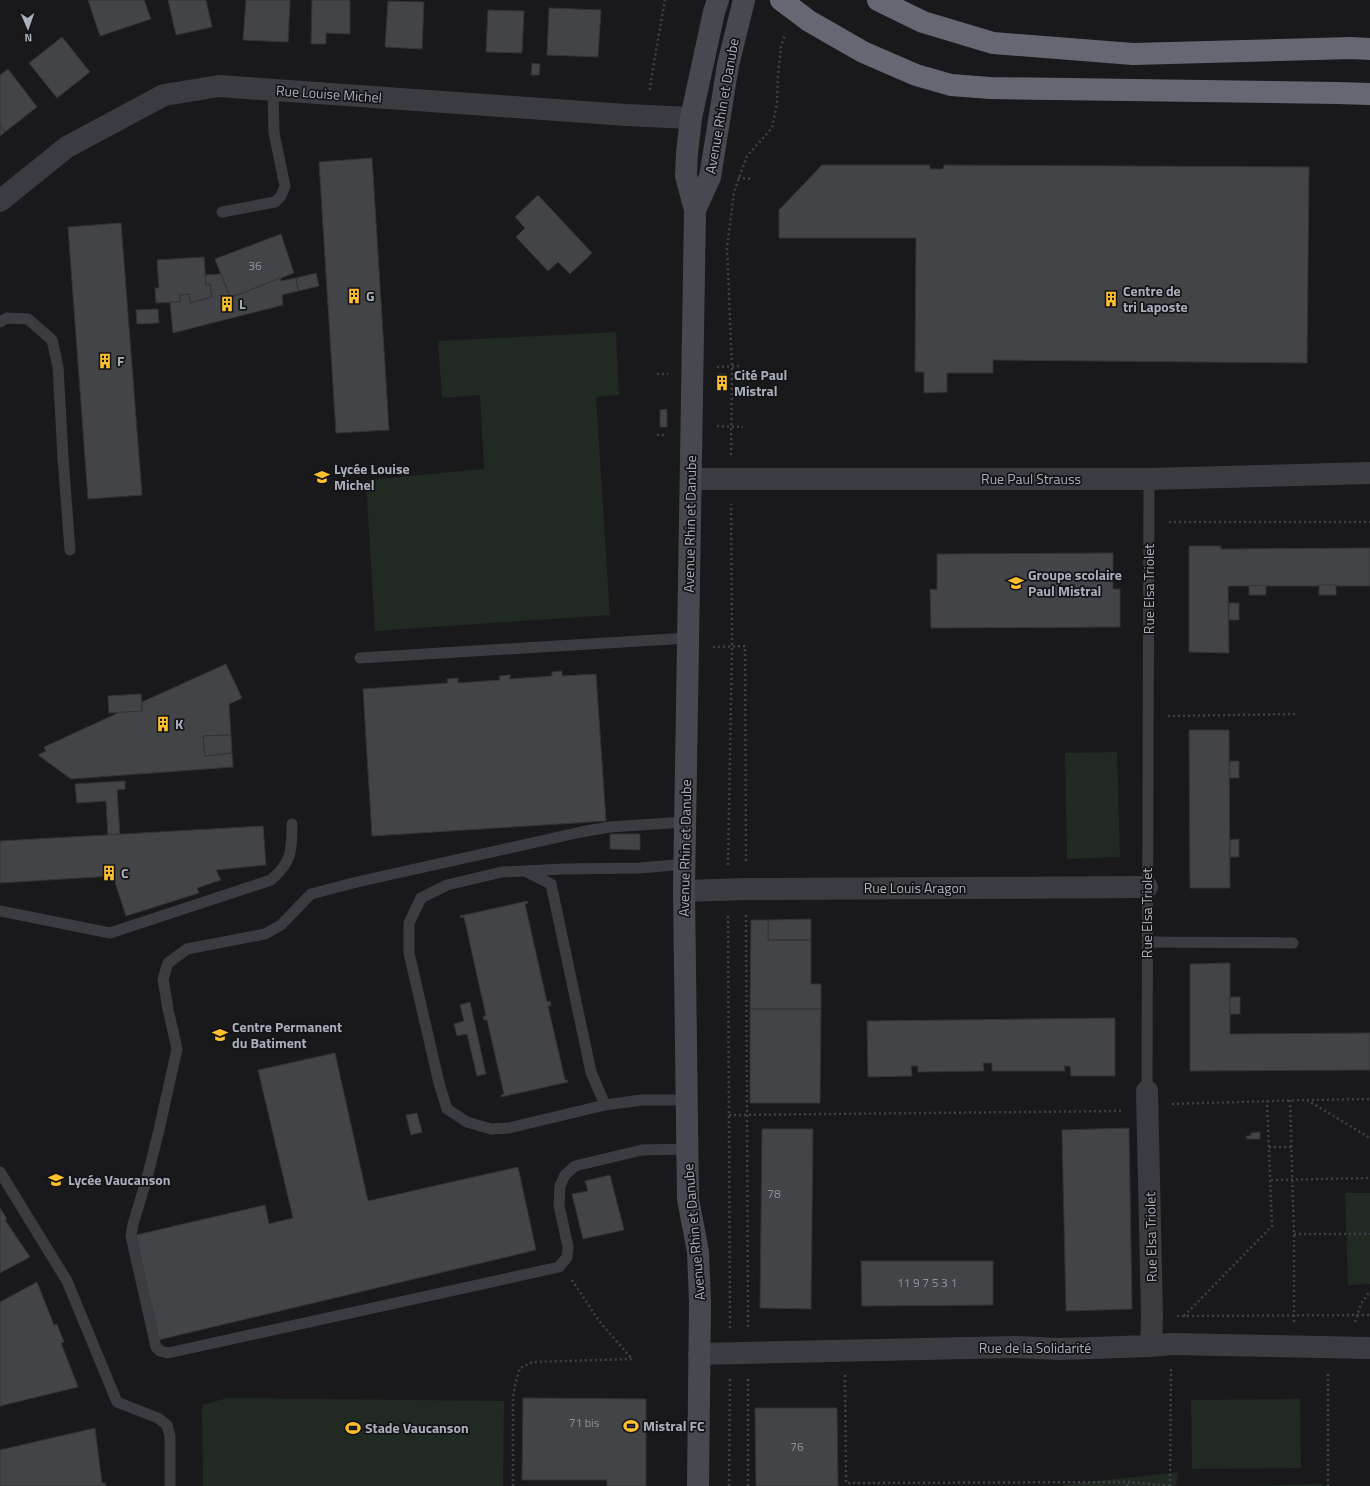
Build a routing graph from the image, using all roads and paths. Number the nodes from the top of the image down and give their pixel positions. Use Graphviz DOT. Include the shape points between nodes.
graph roads {
  1 [pos="718,0"];
  2 [pos="744,0"];
  3 [pos="878,0"];
  4 [pos="789,6"];
  5 [pos="1370,49"];
  6 [pos="273,90"];
  7 [pos="1370,94"];
  8 [pos="691,118"];
  9 [pos="0,201"];
  10 [pos="695,210"];
  11 [pos="222,212"];
  12 [pos="0,322"];
  13 [pos="742,366"];
  14 [pos="715,367"];
  15 [pos="732,367"];
  16 [pos="657,374"];
  17 [pos="672,374"];
  18 [pos="714,426"];
  19 [pos="731,426"];
  20 [pos="743,426"];
  21 [pos="1370,473"];
  22 [pos="691,479"];
  23 [pos="731,479"];
  24 [pos="1149,479"];
  25 [pos="1149,522"];
  26 [pos="1370,522"];
  27 [pos="70,550"];
  28 [pos="688,638"];
  29 [pos="745,646"];
  30 [pos="360,658"];
  31 [pos="1295,714"];
  32 [pos="1148,716"];
  33 [pos="685,822"];
  34 [pos="292,824"];
  35 [pos="685,864"];
  36 [pos="524,871"];
  37 [pos="1147,887"];
  38 [pos="737,889"];
  39 [pos="684,891"];
  40 [pos="0,911"];
  41 [pos="1147,942"];
  42 [pos="1293,942"];
  43 [pos="687,1100"];
  44 [pos="1290,1100"];
  45 [pos="1306,1100"];
  46 [pos="1370,1100"];
  47 [pos="1267,1101"];
  48 [pos="1148,1102"];
  49 [pos="605,1105"];
  50 [pos="747,1114"];
  51 [pos="729,1115"];
  52 [pos="1370,1138"];
  53 [pos="1269,1147"];
  54 [pos="1291,1147"];
  55 [pos="688,1149"];
  56 [pos="0,1172"];
  57 [pos="1370,1178"];
  58 [pos="1270,1180"];
  59 [pos="1294,1234"];
  60 [pos="1370,1234"];
  61 [pos="1370,1290"];
  62 [pos="1358,1315"];
  63 [pos="1370,1315"];
  64 [pos="1184,1316"];
  65 [pos="1294,1316"];
  66 [pos="1152,1317"];
  67 [pos="599,1321"];
  68 [pos="1161,1345"];
  69 [pos="1294,1346"];
  70 [pos="1337,1347"];
  71 [pos="1370,1348"];
  72 [pos="844,1351"];
  73 [pos="739,1353"];
  74 [pos="699,1354"];
  75 [pos="1129,1482"];
  76 [pos="846,1485"];
  77 [pos="930,1485"];
  78 [pos="170,1486"];
  79 [pos="514,1486"];
  80 [pos="698,1486"];
  81 [pos="729,1486"];
  82 [pos="748,1486"];
  83 [pos="1127,1486"];
  84 [pos="1170,1486"];
  85 [pos="1328,1486"];
  1 -- 8 [label="street, Avenue Rhin et Danube"];
  2 -- 10 [label="street, Avenue Rhin et Danube" via="728,65 710,177"];
  3 -- 5 [label="highway" via="923,22 993,43 1133,54"];
  4 -- 7 [label="highway" via="809,21 863,52 916,75 951,85 990,88"];
  4 -- 15 [label="path" via="790,23 781,46 777,103 772,128 747,156 734,192 727,248"];
  6 -- 8 [label="street, Rue Louise Michel"];
  6 -- 9 [label="street, Rue Louise Michel" via="219,86 164,95 67,147"];
  6 -- 11 [label="lane" via="274,133 285,186 281,196 275,202"];
  8 -- 10 [label="street, Avenue Rhin et Danube" via="686,176"];
  10 -- 22 [label="street, Avenue Rhin et Danube"];
  12 -- 27 [label="lane" via="7,318 28,319 52,340 58,367"];
  13 -- 15 [label="path"];
  14 -- 15 [label="path"];
  15 -- 19 [label="path"];
  16 -- 17 [label="path"];
  18 -- 19 [label="path"];
  19 -- 20 [label="path"];
  19 -- 23 [label="path"];
  21 -- 24 [label="street, Rue Paul Strauss"];
  22 -- 23 [label="street, Rue Paul Strauss"];
  22 -- 28 [label="street, Avenue Rhin et Danube"];
  23 -- 24 [label="street, Rue Paul Strauss"];
  23 -- 38 [label="path"];
  24 -- 25 [label="lane, Rue Elsa Triolet"];
  25 -- 26 [label="path"];
  25 -- 32 [label="lane, Rue Elsa Triolet"];
  28 -- 30 [label="lane"];
  28 -- 33 [label="street, Avenue Rhin et Danube"];
  29 -- 38 [label="path"];
  31 -- 32 [label="path"];
  32 -- 37 [label="lane, Rue Elsa Triolet"];
  33 -- 35 [label="street, Avenue Rhin et Danube"];
  33 -- 55 [label="lane" via="610,827 580,832 311,894 281,925 265,934 187,950 168,963 163,979 177,1049 158,1137 131,1236 156,1347 168,1353 559,1266 567,1257 568,1247 559,1204 560,1186 565,1175 575,1166 642,1150"];
  34 -- 40 [label="lane" via="292,843 288,861 272,880 110,933"];
  35 -- 36 [label="lane" via="640,868"];
  35 -- 39 [label="street, Avenue Rhin et Danube"];
  36 -- 49 [label="lane" via="550,884 590,1072"];
  36 -- 49 [label="lane" via="502,872 447,885 422,898 409,923 409,953 447,1109 467,1122 491,1129 509,1128"];
  37 -- 38 [label="street, Rue Louis Aragon"];
  37 -- 41 [label="lane, Rue Elsa Triolet"];
  38 -- 39 [label="street, Rue Louis Aragon"];
  38 -- 50 [label="path"];
  38 -- 51 [label="path"];
  39 -- 43 [label="street, Avenue Rhin et Danube"];
  41 -- 42 [label="lane"];
  41 -- 48 [label="lane, Rue Elsa Triolet"];
  43 -- 49 [label="lane" via="642,1100"];
  43 -- 55 [label="street, Avenue Rhin et Danube"];
  44 -- 45 [label="path"];
  44 -- 47 [label="path"];
  44 -- 54 [label="path"];
  45 -- 46 [label="path"];
  45 -- 52 [label="path"];
  47 -- 48 [label="path"];
  47 -- 53 [label="path"];
  48 -- 50 [label="path"];
  48 -- 66 [label="street, Rue Elsa Triolet"];
  50 -- 51 [label="path"];
  50 -- 73 [label="path"];
  51 -- 73 [label="path"];
  53 -- 54 [label="path"];
  53 -- 58 [label="path"];
  54 -- 59 [label="path"];
  55 -- 74 [label="street, Avenue Rhin et Danube" via="688,1199 698,1252"];
  56 -- 78 [label="lane" via="67,1281 117,1402 158,1418 167,1425 170,1436"];
  57 -- 58 [label="path"];
  58 -- 64 [label="path" via="1272,1226"];
  59 -- 60 [label="path"];
  59 -- 65 [label="path"];
  61 -- 62 [label="path" via="1361,1304"];
  62 -- 63 [label="path"];
  62 -- 65 [label="path"];
  62 -- 70 [label="path"];
  64 -- 65 [label="path"];
  64 -- 66 [label="path"];
  65 -- 69 [label="path"];
  66 -- 68 [label="street, Rue Elsa Triolet"];
  67 -- 79 [label="path" via="632,1359 533,1362 520,1368 513,1398"];
  68 -- 69 [label="street, Rue de la Solidarité"];
  68 -- 72 [label="street, Rue de la Solidarité" via="1059,1349 1016,1347"];
  68 -- 84 [label="path"];
  69 -- 70 [label="street, Rue de la Solidarité"];
  70 -- 71 [label="street, Rue de la Solidarité"];
  70 -- 85 [label="path"];
  72 -- 73 [label="street, Rue de la Solidarité"];
  72 -- 76 [label="path"];
  73 -- 74 [label="street, Rue de la Solidarité"];
  73 -- 81 [label="path"];
  73 -- 82 [label="path"];
  74 -- 80 [label="street, Avenue Rhin et Danube"];
  75 -- 77 [label="path"];
  75 -- 83 [label="path"];
  75 -- 84 [label="path"];
  76 -- 77 [label="path"];
}
